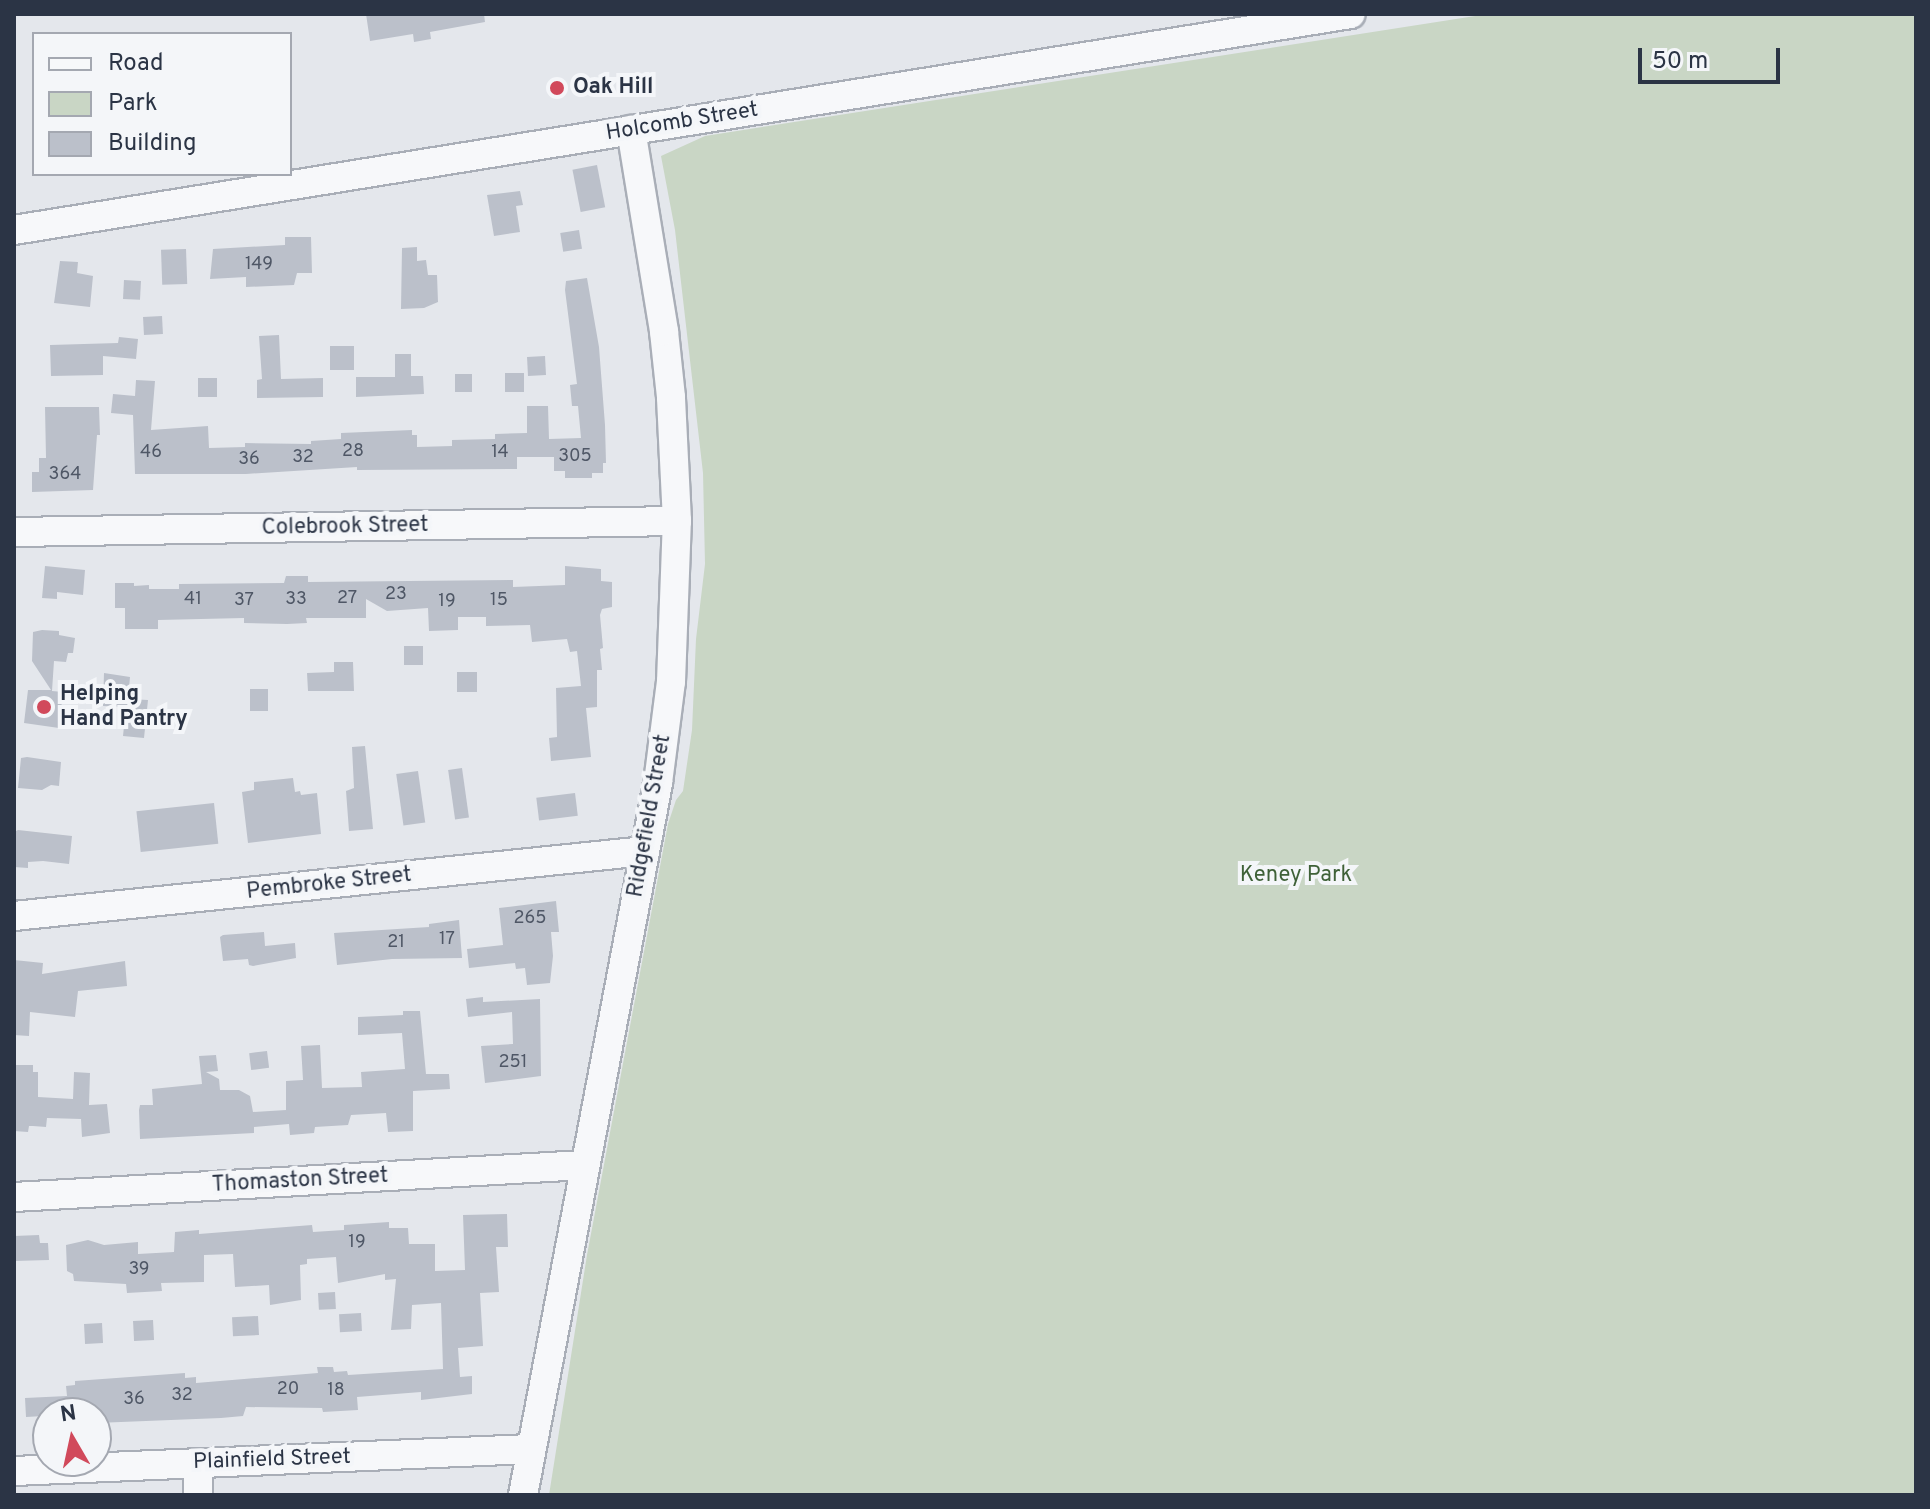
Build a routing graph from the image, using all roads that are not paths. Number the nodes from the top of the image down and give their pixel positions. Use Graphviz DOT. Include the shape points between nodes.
graph roads {
  1 [pos="1351,14"];
  2 [pos="631,130"];
  3 [pos="14,230"];
  4 [pos="677,521"];
  5 [pos="14,532"];
  6 [pos="645,851"];
  7 [pos="14,916"];
  8 [pos="585,1165"];
  9 [pos="14,1197"];
  10 [pos="531,1449"];
  11 [pos="198,1463"];
  12 [pos="14,1471"];
  13 [pos="198,1495"];
  14 [pos="523,1495"];
  1 -- 2 [label="street, Holcomb Street"];
  2 -- 3 [label="street, Holcomb Street"];
  2 -- 4 [label="street, Ridgefield Street" via="664,331"];
  4 -- 5 [label="street, Colebrook Street"];
  4 -- 6 [label="street, Ridgefield Street" via="671,682"];
  6 -- 7 [label="street, Pembroke Street"];
  6 -- 8 [label="street, Ridgefield Street"];
  8 -- 9 [label="street, Thomaston Street"];
  8 -- 10 [label="street, Ridgefield Street"];
  10 -- 11 [label="street, Plainfield Street"];
  10 -- 14 [label="street, Ridgefield Street"];
  11 -- 12 [label="street, Plainfield Street"];
  11 -- 13 [label="street"];
}
